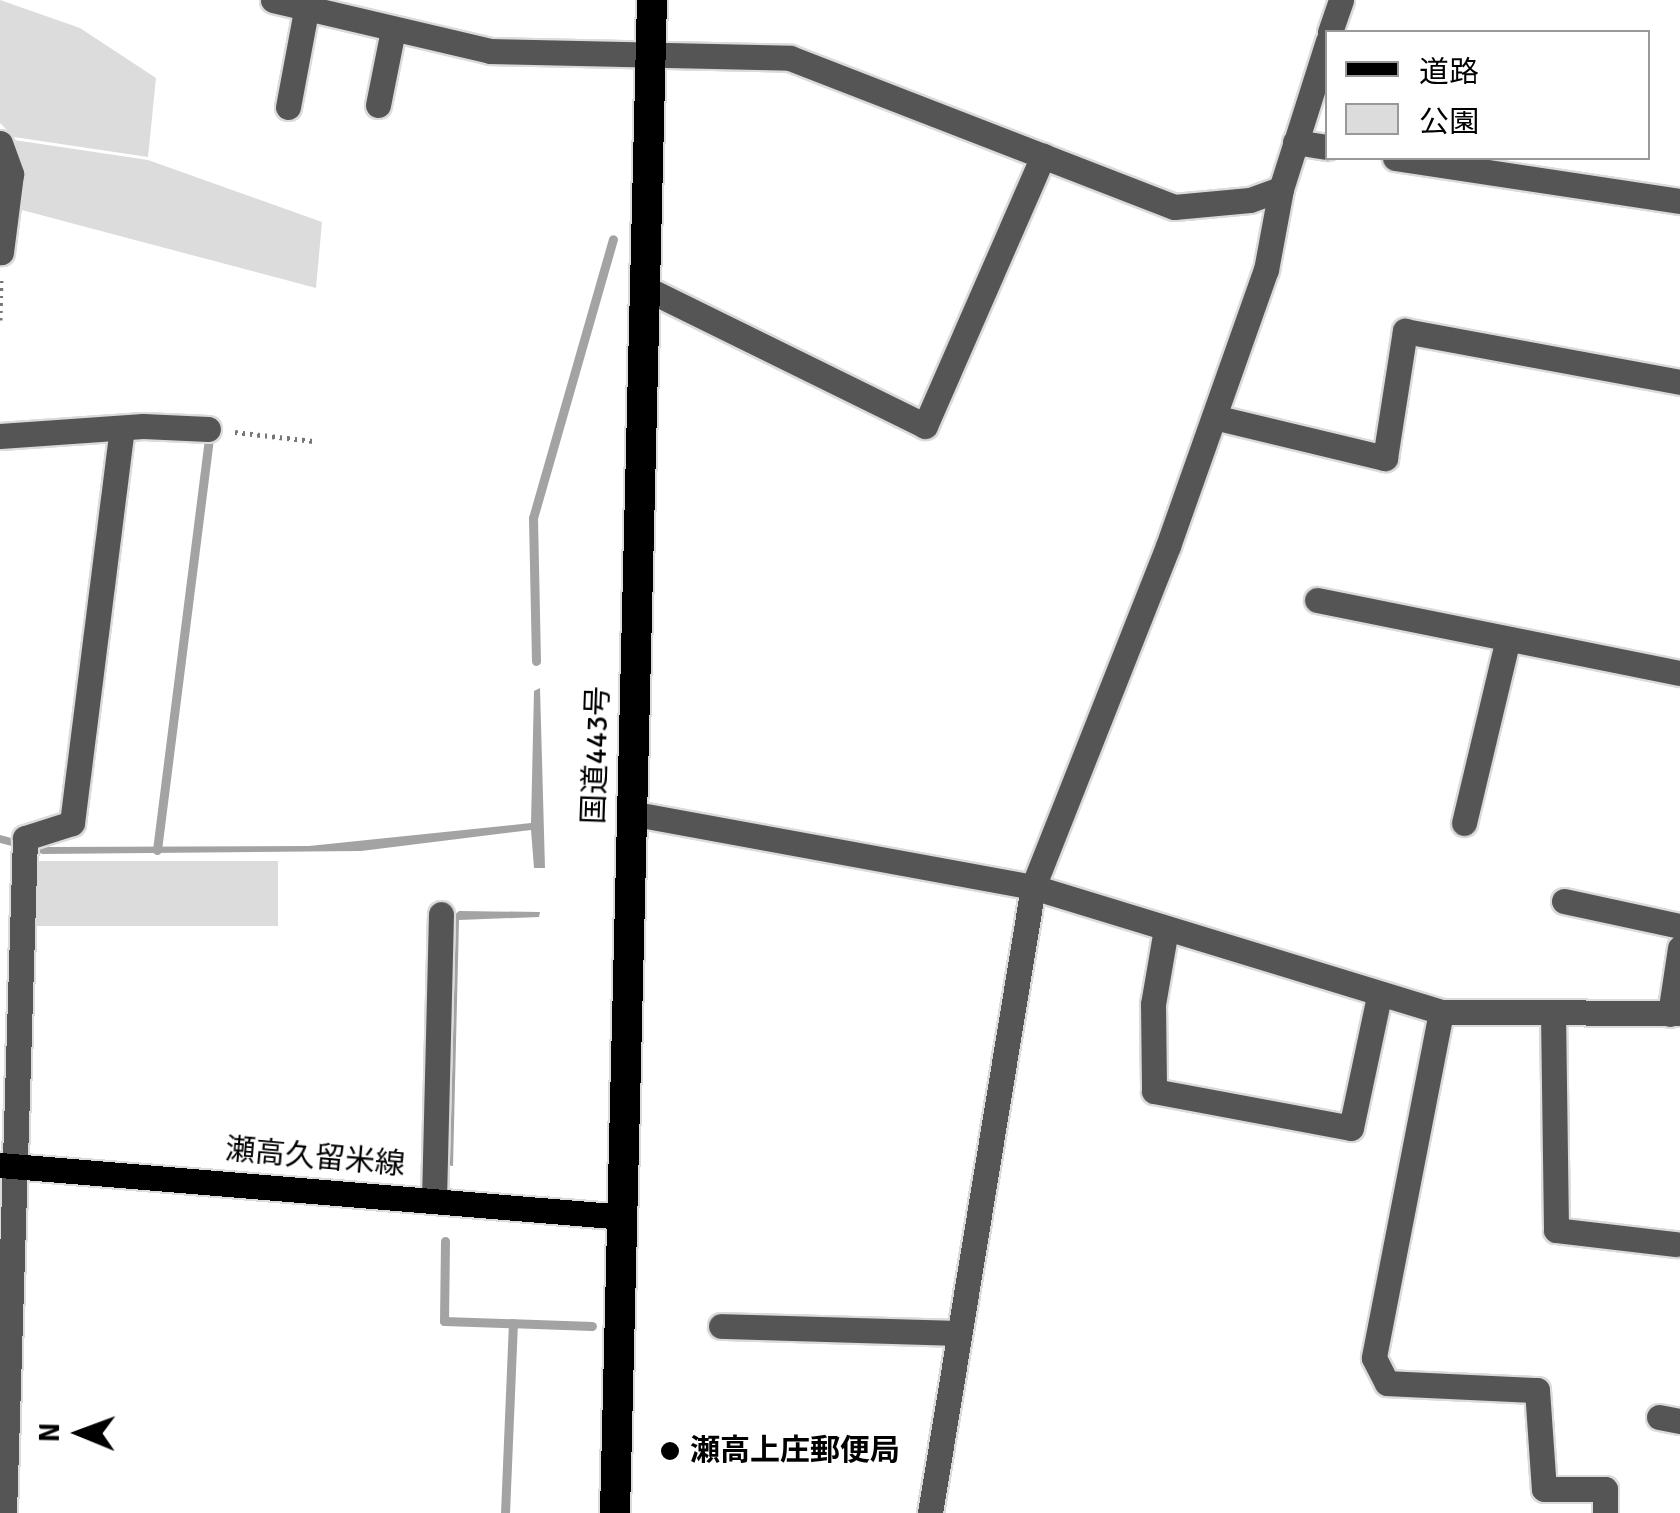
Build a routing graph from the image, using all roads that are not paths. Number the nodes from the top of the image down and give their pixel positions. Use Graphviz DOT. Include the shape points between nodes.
graph roads {
  1 [pos="273,0"];
  2 [pos="652,0"];
  3 [pos="1341,0"];
  4 [pos="306,11"];
  5 [pos="393,30"];
  6 [pos="1331,30"];
  7 [pos="1325,50"];
  8 [pos="651,51"];
  9 [pos="378,105"];
  10 [pos="288,107"];
  11 [pos="1294,142"];
  12 [pos="0,144"];
  13 [pos="1325,147"];
  14 [pos="1043,156"];
  15 [pos="1409,160"];
  16 [pos="1281,189"];
  17 [pos="1680,201"];
  18 [pos="2,240"];
  19 [pos="645,288"];
  20 [pos="1680,382"];
  21 [pos="1214,417"];
  22 [pos="122,428"];
  23 [pos="208,429"];
  24 [pos="0,436"];
  25 [pos="1317,600"];
  26 [pos="1508,639"];
  27 [pos="1680,673"];
  28 [pos="630,813"];
  29 [pos="1464,823"];
  30 [pos="1033,886"];
  31 [pos="1564,902"];
  32 [pos="441,914"];
  33 [pos="1680,926"];
  34 [pos="1166,928"];
  35 [pos="1680,948"];
  36 [pos="1379,996"];
  37 [pos="1441,1012"];
  38 [pos="1553,1013"];
  39 [pos="1675,1014"];
  40 [pos="7,1165"];
  41 [pos="434,1200"];
  42 [pos="624,1216"];
  43 [pos="1676,1244"];
  44 [pos="721,1326"];
  45 [pos="955,1332"];
  46 [pos="4,1513"];
  47 [pos="615,1513"];
  48 [pos="930,1513"];
  49 [pos="1604,1513"];
  1 -- 4 [label="street"];
  2 -- 8 [label="highway, 国道443号"];
  3 -- 6 [label="street"];
  4 -- 5 [label="street"];
  4 -- 10 [label="street"];
  5 -- 8 [label="street" via="490,50"];
  5 -- 9 [label="street"];
  7 -- 11 [label="street"];
  8 -- 14 [label="street" via="790,58"];
  8 -- 19 [label="highway, 国道443号"];
  11 -- 13 [label="street"];
  11 -- 16 [label="street"];
  12 -- 18 [label="street" via="11,174"];
  14 -- 16 [label="street" via="1174,207 1250,200"];
  14 -- 19 [label="street" via="925,426"];
  15 -- 17 [label="street"];
  16 -- 21 [label="street" via="1266,270"];
  19 -- 28 [label="highway, 国道443号"];
  20 -- 21 [label="street" via="1405,331 1385,458"];
  21 -- 30 [label="street"];
  22 -- 23 [label="street"];
  22 -- 24 [label="street"];
  22 -- 40 [label="street" via="72,822 25,838"];
  25 -- 26 [label="street"];
  26 -- 27 [label="street"];
  26 -- 29 [label="street"];
  28 -- 30 [label="street"];
  28 -- 42 [label="highway, 国道443号"];
  30 -- 34 [label="street"];
  30 -- 45 [label="street"];
  31 -- 33 [label="street"];
  32 -- 41 [label="street"];
  34 -- 36 [label="street"];
  34 -- 36 [label="street" via="1152,1004 1154,1091 1350,1128"];
  35 -- 39 [label="street"];
  36 -- 37 [label="street"];
  37 -- 38 [label="street"];
  37 -- 49 [label="street" via="1374,1358 1387,1383 1537,1390 1544,1489 1605,1488"];
  38 -- 39 [label="street"];
  38 -- 43 [label="street" via="1556,1230"];
  40 -- 41 [label="main road, 瀬高久留米線"];
  40 -- 46 [label="street"];
  41 -- 42 [label="main road, 瀬高久留米線"];
  42 -- 47 [label="highway, 国道443号"];
  44 -- 45 [label="street"];
  45 -- 48 [label="street"];
}
